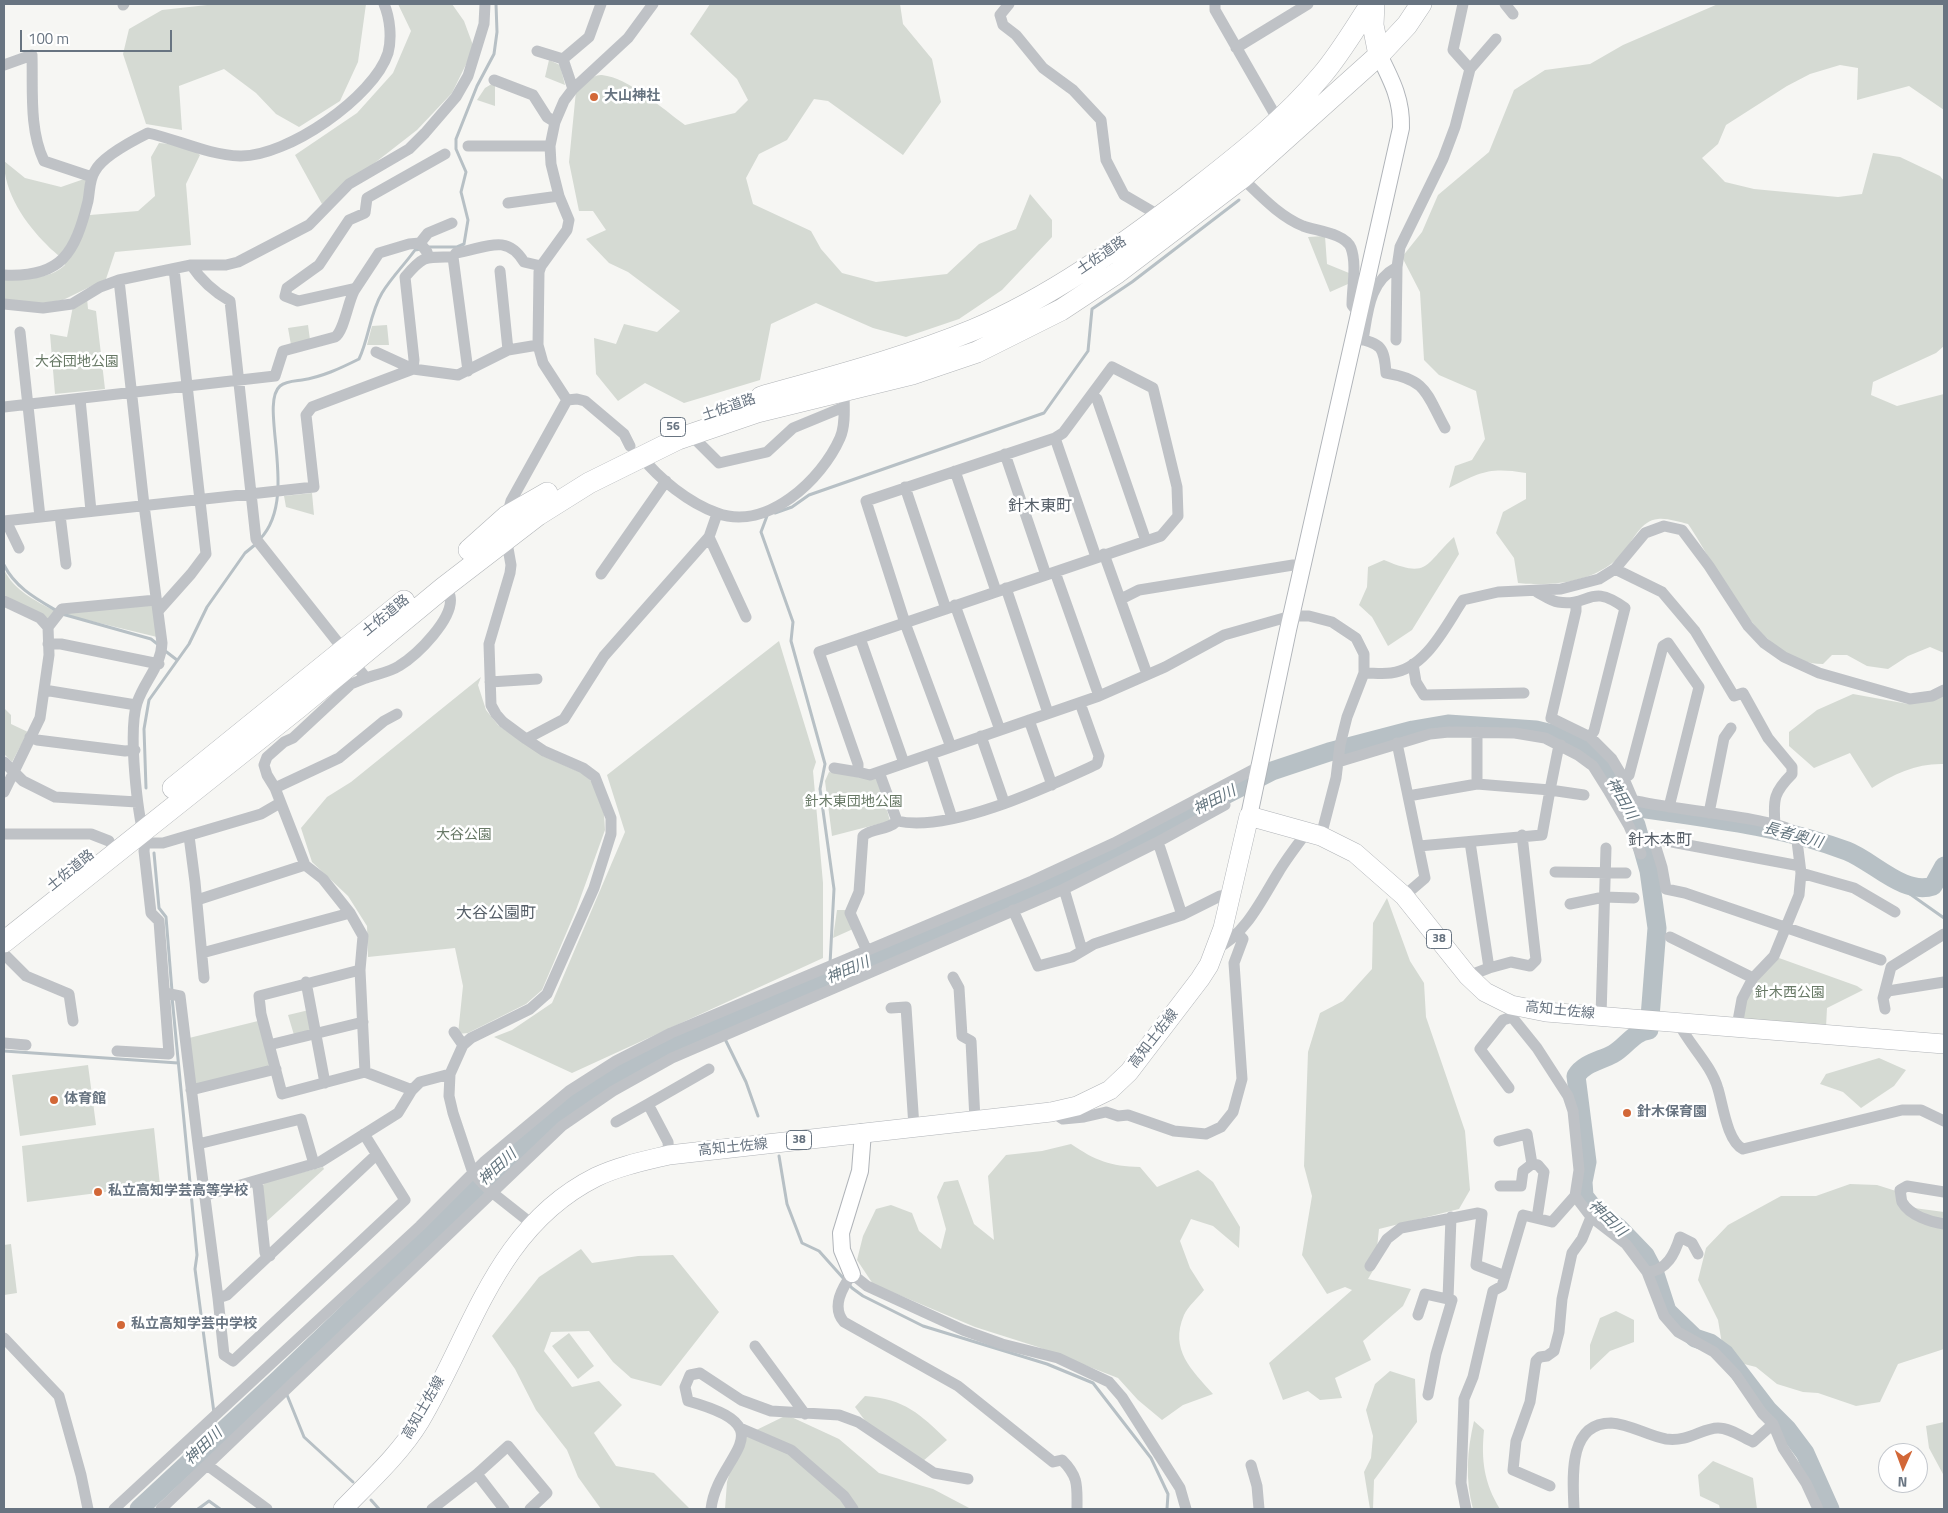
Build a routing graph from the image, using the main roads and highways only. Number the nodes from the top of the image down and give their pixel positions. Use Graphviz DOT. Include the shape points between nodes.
graph roads {
  1 [pos="1372,4"];
  2 [pos="1421,4"];
  3 [pos="1379,56"];
  4 [pos="1328,67"];
  5 [pos="636,451"];
  6 [pos="354,663"];
  7 [pos="141,823"];
  8 [pos="4,925"];
  9 [pos="4,942"];
  10 [pos="1944,1044"];
  11 [pos="343,1509"];
  1 -- 3 [label="highway"];
  1 -- 4 [label="highway, 土佐道路 / 56"];
  2 -- 3 [label="highway, 56" via="1407,26"];
  3 -- 4 [label="highway" via="1364,53"];
  3 -- 5 [label="highway, 土佐道路 / 56" via="1242,178 1117,273 1061,310 977,352 844,399 757,412"];
  4 -- 5 [label="highway, 土佐道路 / 56" via="1278,120 1227,165 1100,260 1045,294 974,329 906,354 754,399 674,427"];
  5 -- 6 [label="highway, 土佐道路 / 56" via="506,538"];
  5 -- 6 [label="highway, 土佐道路 / 56" via="583,470 507,516"];
  6 -- 7 [label="highway, 土佐道路 / 56"];
  7 -- 8 [label="highway, 土佐道路 / 56" via="109,840"];
  7 -- 9 [label="highway, 土佐道路 / 56"];
  10 -- 11 [label="main road, 高知土佐線 / 38" via="1511,1011 1468,976 1404,896 1355,853 1314,834 1249,816 1223,928 1209,965 1129,1072 1097,1098 1051,1112 669,1155 627,1165 597,1177 554,1203 515,1244 493,1278 420,1420 403,1444"];
}
